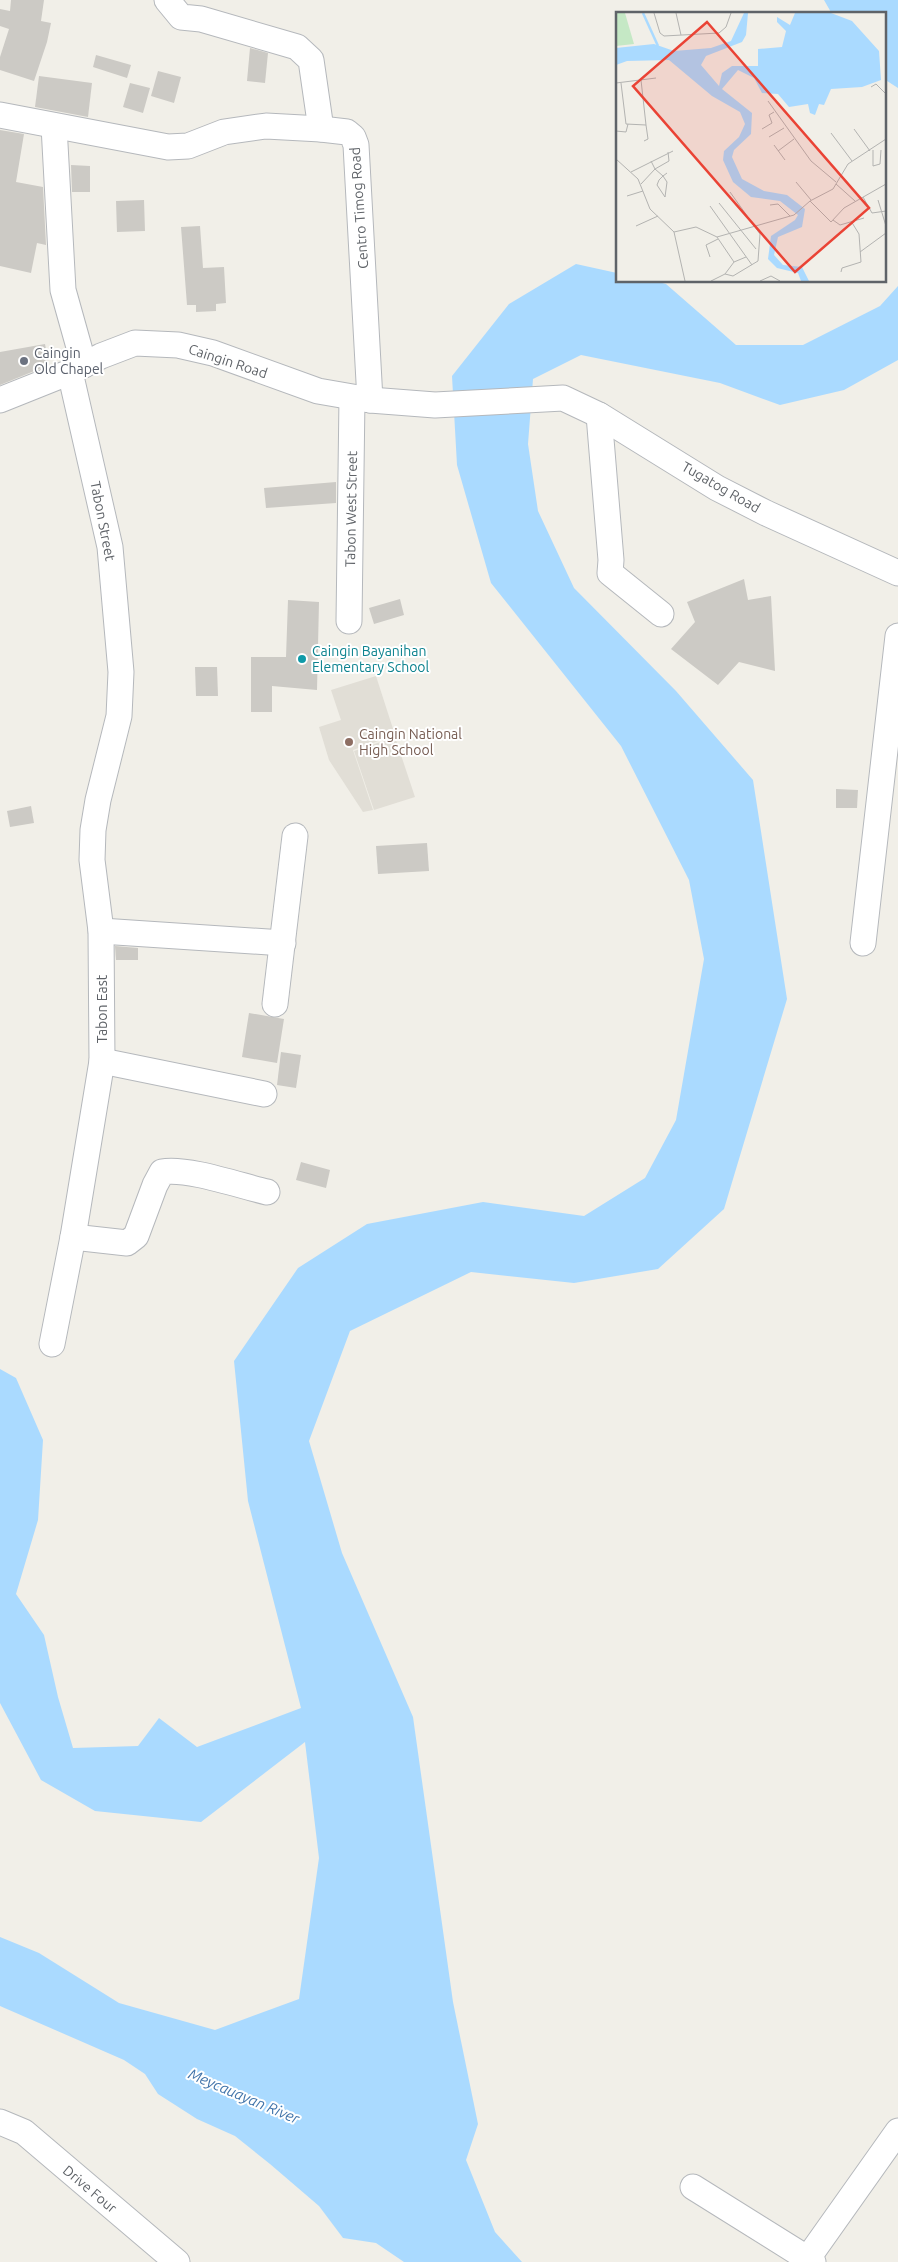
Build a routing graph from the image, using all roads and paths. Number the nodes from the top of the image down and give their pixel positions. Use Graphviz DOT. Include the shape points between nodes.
graph roads {
  1 [pos="168,0"];
  2 [pos="202,10"];
  3 [pos="0,115"];
  4 [pos="54,126"];
  5 [pos="321,129"];
  6 [pos="77,368"];
  7 [pos="548,398"];
  8 [pos="361,399"];
  9 [pos="0,400"];
  10 [pos="599,416"];
  11 [pos="898,572"];
  12 [pos="661,614"];
  13 [pos="349,621"];
  14 [pos="898,636"];
  15 [pos="295,836"];
  16 [pos="101,931"];
  17 [pos="282,943"];
  18 [pos="863,943"];
  19 [pos="275,1004"];
  20 [pos="102,1061"];
  21 [pos="264,1094"];
  22 [pos="267,1192"];
  23 [pos="73,1236"];
  24 [pos="52,1344"];
  25 [pos="0,2122"];
  26 [pos="898,2131"];
  27 [pos="693,2187"];
  28 [pos="811,2260"];
  29 [pos="177,2262"];
  1 -- 2 [label="street" via="181,17"];
  2 -- 5 [label="street" via="305,53 311,60"];
  3 -- 4 [label="street, Centro Timog Road"];
  4 -- 5 [label="street, Centro Timog Road" via="168,147 188,146 224,132 266,126"];
  4 -- 6 [label="street, Tabon Street" via="63,290"];
  5 -- 8 [label="street, Centro Timog Road" via="347,132 356,145"];
  6 -- 8 [label="street, Caingin Road" via="135,344 178,345 213,353 318,391"];
  6 -- 9 [label="street, Caingin Road"];
  6 -- 16 [label="street, Tabon Street" via="110,548 121,672 119,716 98,800 94,830 92,860"];
  7 -- 8 [label="street, Caingin Road" via="435,405"];
  7 -- 10 [label="street, Tugatog Road" via="563,398"];
  8 -- 13 [label="street, Tabon West Street"];
  10 -- 11 [label="street, Tugatog Road" via="717,488"];
  10 -- 12 [label="street" via="610,573"];
  14 -- 18 [label="street"];
  15 -- 17 [label="street"];
  16 -- 17 [label="street"];
  16 -- 20 [label="street, Tabon East"];
  17 -- 19 [label="street"];
  20 -- 21 [label="street"];
  20 -- 23 [label="street, Tabon East"];
  22 -- 23 [label="street" via="170,1170 162,1172 136,1236 127,1243"];
  23 -- 24 [label="street, Tabon East"];
  25 -- 29 [label="street, Drive Four" via="24,2132"];
  26 -- 28 [label="street"];
  27 -- 28 [label="street"];
}
